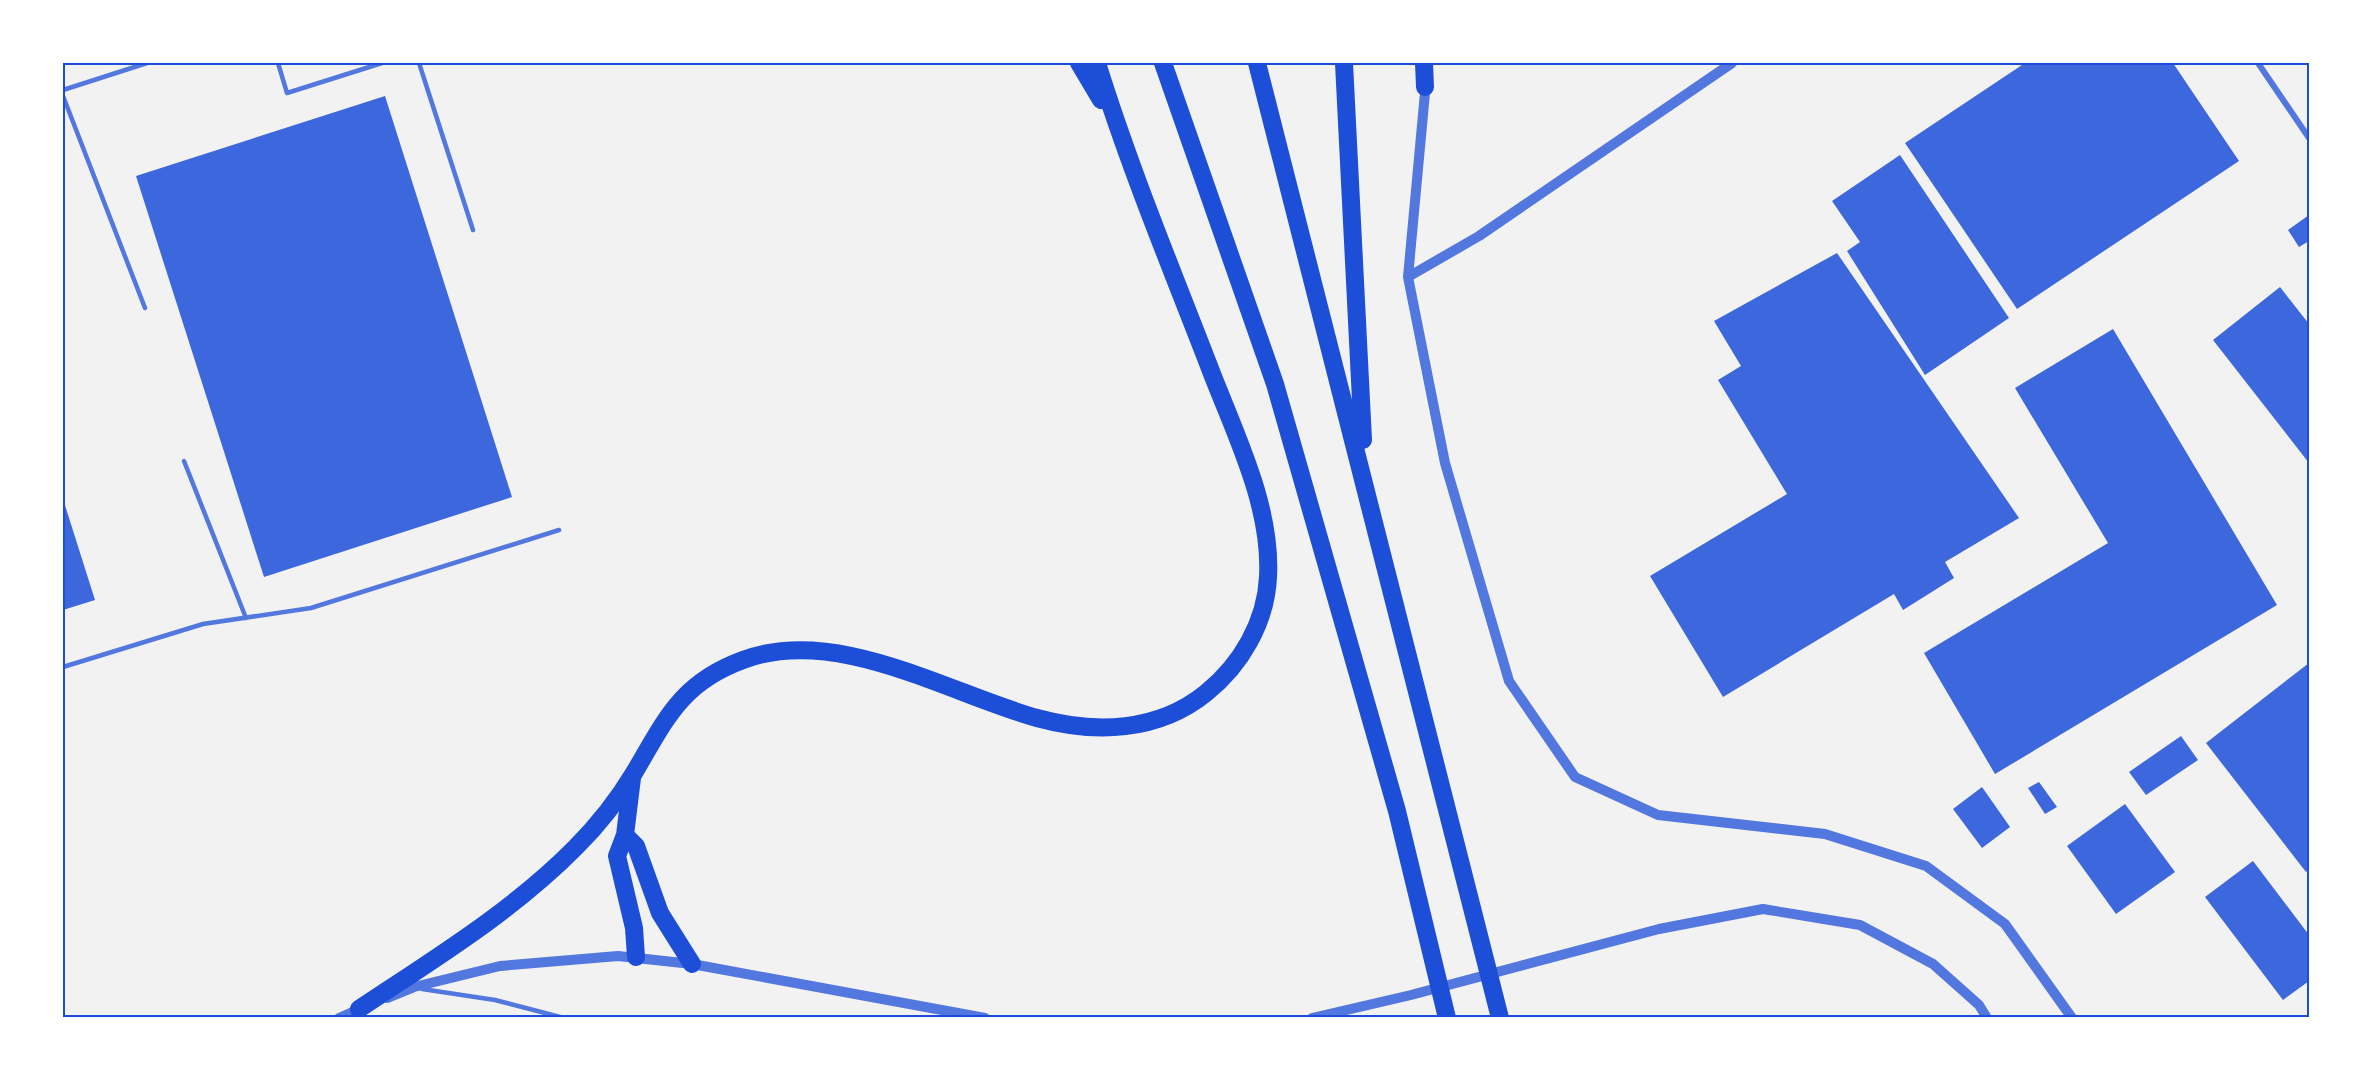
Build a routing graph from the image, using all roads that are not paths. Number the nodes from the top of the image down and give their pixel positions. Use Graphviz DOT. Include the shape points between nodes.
graph roads {
  1 [pos="147,63"];
  2 [pos="278,63"];
  3 [pos="382,63"];
  4 [pos="419,63"];
  5 [pos="1079,63"];
  6 [pos="1097,63"];
  7 [pos="1163,63"];
  8 [pos="1257,63"];
  9 [pos="1344,63"];
  10 [pos="1424,63"];
  11 [pos="1429,63"];
  12 [pos="1732,63"];
  13 [pos="2258,63"];
  14 [pos="1425,87"];
  15 [pos="63,90"];
  16 [pos="63,96"];
  17 [pos="1118,130"];
  18 [pos="2309,138"];
  19 [pos="473,230"];
  20 [pos="1408,277"];
  21 [pos="145,308"];
  22 [pos="184,461"];
  23 [pos="1365,477"];
  24 [pos="560,530"];
  25 [pos="246,618"];
  26 [pos="63,667"];
  27 [pos="633,776"];
  28 [pos="625,835"];
  29 [pos="636,957"];
  30 [pos="692,964"];
  31 [pos="414,987"];
  32 [pos="359,1009"];
  33 [pos="339,1018"];
  34 [pos="564,1018"];
  35 [pos="985,1018"];
  36 [pos="1312,1018"];
  37 [pos="1447,1018"];
  38 [pos="1500,1018"];
  39 [pos="1987,1018"];
  40 [pos="2072,1018"];
  1 -- 15 [label="lane"];
  2 -- 3 [label="lane" via="287,93"];
  4 -- 19 [label="lane"];
  5 -- 17 [label="highway"];
  6 -- 17 [label="highway"];
  7 -- 37 [label="highway" via="1278,395 1397,811"];
  8 -- 23 [label="highway"];
  9 -- 23 [label="highway"];
  10 -- 14 [label="highway"];
  11 -- 14 [label="street"];
  12 -- 20 [label="street" via="1479,236"];
  13 -- 18 [label="street"];
  14 -- 20 [label="street"];
  16 -- 21 [label="lane"];
  17 -- 27 [label="highway" via="1243,453 1267,541 1264,608 1245,649 1226,677 1192,705 1162,720 1122,728 1079,726 1040,719 857,658 818,651 783,652 745,659 711,675 678,702 653,737"];
  20 -- 40 [label="street" via="1445,463 1509,681 1575,777 1658,815 1825,834 1926,866 2005,924"];
  22 -- 25 [label="lane"];
  23 -- 38 [label="highway"];
  24 -- 25 [label="lane" via="311,608"];
  25 -- 26 [label="lane" via="203,624"];
  27 -- 28 [label="highway"];
  27 -- 32 [label="highway" via="580,843 534,887"];
  28 -- 29 [label="highway" via="617,856 634,928"];
  28 -- 30 [label="highway" via="636,846 660,913"];
  29 -- 30 [label="street"];
  29 -- 31 [label="street" via="500,966"];
  30 -- 35 [label="street"];
  31 -- 32 [label="street"];
  31 -- 34 [label="lane" via="495,1000"];
  32 -- 33 [label="street"];
  36 -- 39 [label="street" via="1659,929 1763,909 1860,925 1933,964 1979,1005"];
}
